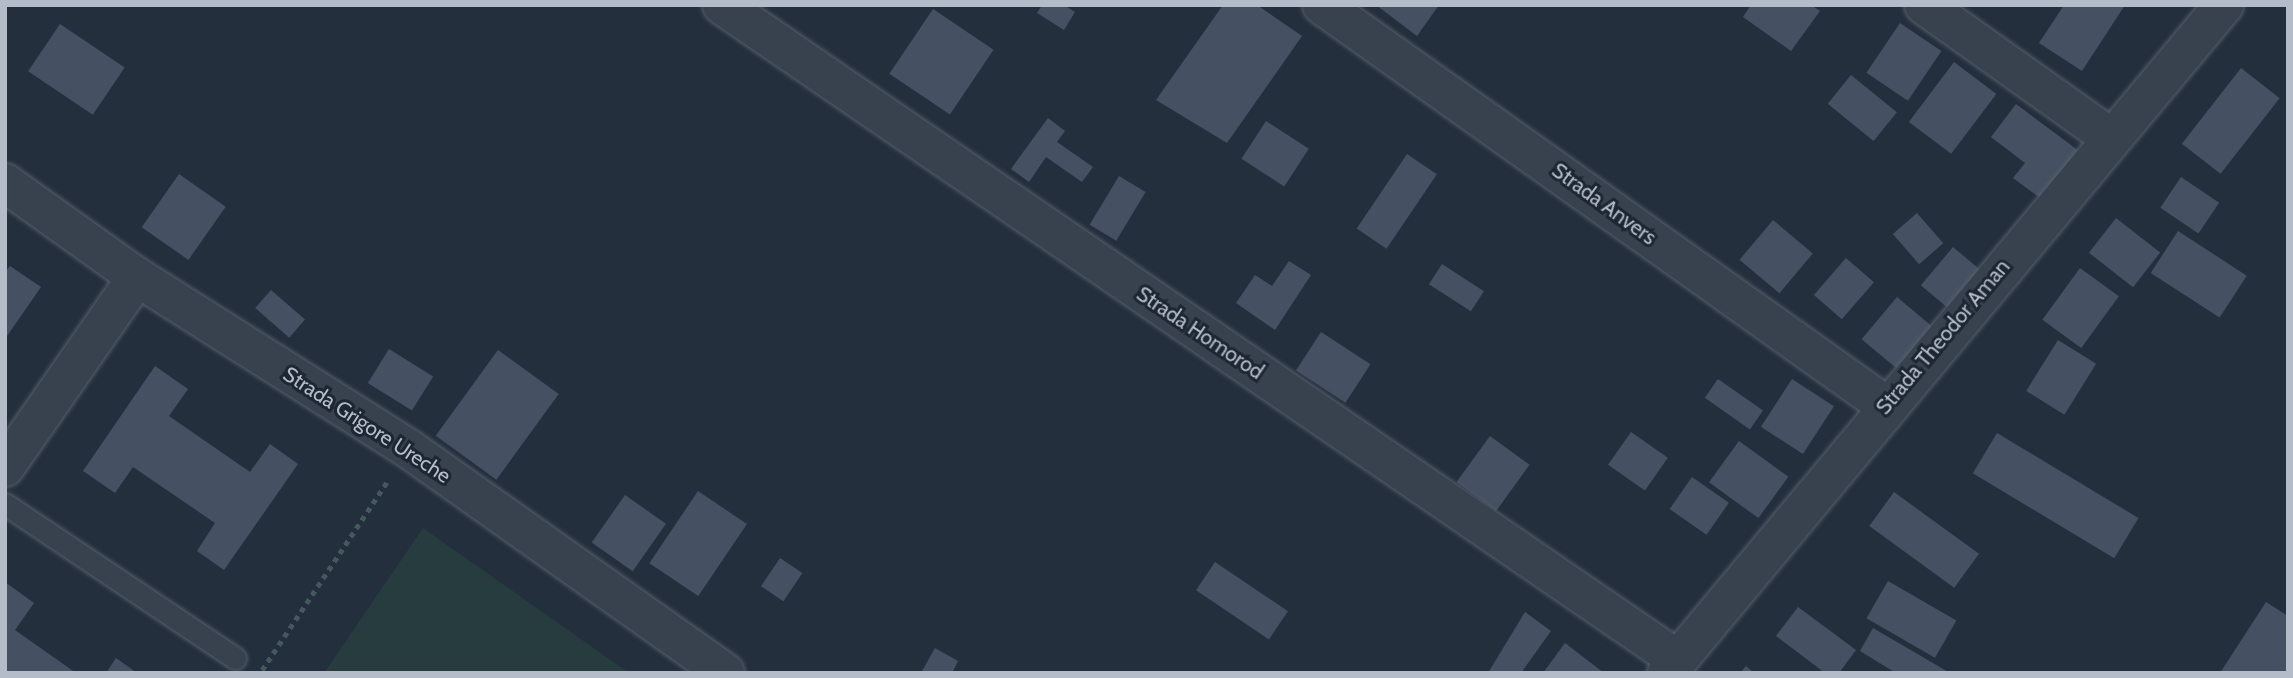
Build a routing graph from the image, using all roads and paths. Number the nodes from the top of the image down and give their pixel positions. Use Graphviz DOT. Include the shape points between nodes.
graph roads {
  1 [pos="722,5"];
  2 [pos="1322,5"];
  3 [pos="1924,5"];
  4 [pos="2224,5"];
  5 [pos="2111,138"];
  6 [pos="5,183"];
  7 [pos="137,277"];
  8 [pos="1885,405"];
  9 [pos="409,449"];
  10 [pos="5,467"];
  11 [pos="5,504"];
  12 [pos="235,657"];
  13 [pos="1672,666"];
  14 [pos="260,673"];
  15 [pos="725,673"];
  1 -- 13 [label="street, Strada Homorod"];
  2 -- 8 [label="street, Strada Anvers"];
  3 -- 5 [label="street"];
  4 -- 5 [label="street, Strada Theodor Aman"];
  5 -- 8 [label="street, Strada Theodor Aman"];
  6 -- 7 [label="street, Strada Grigore Ureche"];
  7 -- 9 [label="street, Strada Grigore Ureche"];
  7 -- 10 [label="street"];
  8 -- 13 [label="street, Strada Theodor Aman"];
  9 -- 14 [label="path"];
  9 -- 15 [label="street, Strada Grigore Ureche"];
  11 -- 12 [label="lane"];
}
